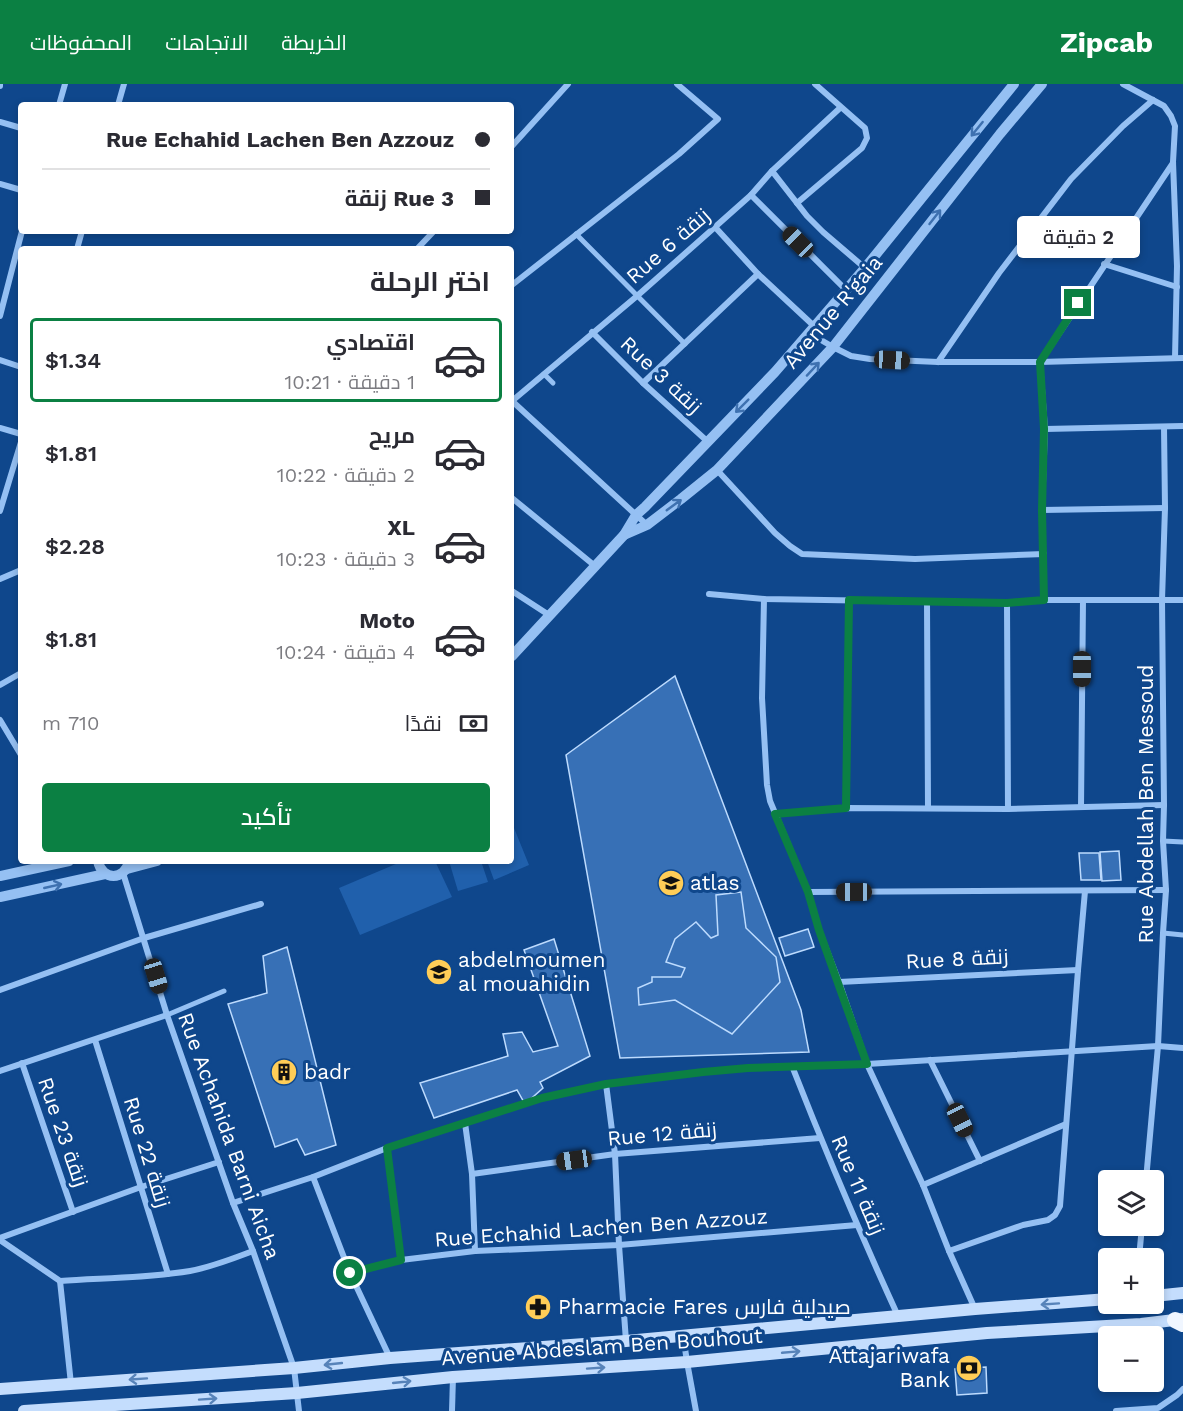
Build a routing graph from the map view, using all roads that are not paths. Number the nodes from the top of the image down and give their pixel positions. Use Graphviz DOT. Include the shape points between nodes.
graph roads {
  1 [pos="65,84"];
  2 [pos="124,84"];
  3 [pos="568,84"];
  4 [pos="677,84"];
  5 [pos="814,84"];
  6 [pos="1014,84"];
  7 [pos="1042,84"];
  8 [pos="1123,84"];
  9 [pos="1153,100"];
  10 [pos="60,102"];
  11 [pos="119,102"];
  12 [pos="840,108"];
  13 [pos="0,122"];
  14 [pos="18,127"];
  15 [pos="514,144"];
  16 [pos="1173,162"];
  17 [pos="772,171"];
  18 [pos="0,184"];
  19 [pos="18,189"];
  20 [pos="750,195"];
  21 [pos="797,203"];
  22 [pos="715,227"];
  23 [pos="431,234"];
  24 [pos="576,234"];
  25 [pos="18,246"];
  26 [pos="420,246"];
  27 [pos="1104,264"];
  28 [pos="865,268"];
  29 [pos="758,274"];
  30 [pos="514,283"];
  31 [pos="1177,287"];
  32 [pos="845,289"];
  33 [pos="637,296"];
  34 [pos="0,315"];
  35 [pos="811,329"];
  36 [pos="592,332"];
  37 [pos="685,344"];
  38 [pos="833,347"];
  39 [pos="1175,358"];
  40 [pos="1183,358"];
  41 [pos="0,360"];
  42 [pos="938,362"];
  43 [pos="1040,362"];
  44 [pos="18,366"];
  45 [pos="544,374"];
  46 [pos="643,382"];
  47 [pos="553,383"];
  48 [pos="514,399"];
  49 [pos="514,403"];
  50 [pos="1164,426"];
  51 [pos="1183,426"];
  52 [pos="0,429"];
  53 [pos="1044,429"];
  54 [pos="18,434"];
  55 [pos="707,441"];
  56 [pos="18,452"];
  57 [pos="717,470"];
  58 [pos="514,500"];
  59 [pos="1165,508"];
  60 [pos="1042,510"];
  61 [pos="0,511"];
  62 [pos="636,515"];
  63 [pos="647,525"];
  64 [pos="624,535"];
  65 [pos="1044,554"];
  66 [pos="595,566"];
  67 [pos="18,571"];
  68 [pos="0,579"];
  69 [pos="514,592"];
  70 [pos="709,594"];
  71 [pos="764,599"];
  72 [pos="849,600"];
  73 [pos="1044,600"];
  74 [pos="1083,600"];
  75 [pos="1162,600"];
  76 [pos="1183,600"];
  77 [pos="927,601"];
  78 [pos="1007,603"];
  79 [pos="549,615"];
  80 [pos="514,654"];
  81 [pos="18,675"];
  82 [pos="0,685"];
  83 [pos="0,720"];
  84 [pos="18,750"];
  85 [pos="1164,805"];
  86 [pos="1082,807"];
  87 [pos="846,808"];
  88 [pos="928,808"];
  89 [pos="1008,809"];
  90 [pos="775,814"];
  91 [pos="1163,841"];
  92 [pos="1183,842"];
  93 [pos="55,864"];
  94 [pos="99,864"];
  95 [pos="144,864"];
  96 [pos="126,868"];
  97 [pos="105,874"];
  98 [pos="0,876"];
  99 [pos="1166,890"];
  100 [pos="1086,891"];
  101 [pos="808,892"];
  102 [pos="0,897"];
  103 [pos="261,904"];
  104 [pos="1163,933"];
  105 [pos="1183,935"];
  106 [pos="144,938"];
  107 [pos="1078,970"];
  108 [pos="839,982"];
  109 [pos="0,990"];
  110 [pos="224,991"];
  111 [pos="167,1015"];
  112 [pos="95,1040"];
  113 [pos="1158,1047"];
  114 [pos="1183,1048"];
  115 [pos="1072,1052"];
  116 [pos="930,1060"];
  117 [pos="22,1064"];
  118 [pos="867,1064"];
  119 [pos="792,1066"];
  120 [pos="0,1071"];
  121 [pos="606,1084"];
  122 [pos="465,1123"];
  123 [pos="1066,1124"];
  124 [pos="820,1138"];
  125 [pos="387,1148"];
  126 [pos="615,1154"];
  127 [pos="980,1161"];
  128 [pos="219,1162"];
  129 [pos="1147,1170"];
  130 [pos="472,1174"];
  131 [pos="313,1176"];
  132 [pos="923,1185"];
  133 [pos="141,1187"];
  134 [pos="233,1203"];
  135 [pos="73,1212"];
  136 [pos="857,1225"];
  137 [pos="0,1239"];
  138 [pos="619,1245"];
  139 [pos="253,1251"];
  140 [pos="475,1251"];
  141 [pos="949,1251"];
  142 [pos="401,1260"];
  143 [pos="350,1273"];
  144 [pos="168,1274"];
  145 [pos="60,1281"];
  146 [pos="1183,1293"];
  147 [pos="1164,1295"];
  148 [pos="1098,1300"];
  149 [pos="975,1309"];
  150 [pos="898,1316"];
  151 [pos="1180,1321"];
  152 [pos="683,1335"];
  153 [pos="626,1341"];
  154 [pos="390,1358"];
  155 [pos="687,1362"];
  156 [pos="294,1368"];
  157 [pos="453,1377"];
  158 [pos="71,1384"];
  159 [pos="0,1389"];
  160 [pos="1183,1389"];
  161 [pos="297,1393"];
  162 [pos="1157,1409"];
  163 [pos="54,1410"];
  164 [pos="24,1411"];
  165 [pos="299,1411"];
  166 [pos="452,1411"];
  167 [pos="696,1411"];
  168 [pos="1116,1411"];
  1 -- 10 [label="street"];
  2 -- 11 [label="street"];
  3 -- 15 [label="street"];
  4 -- 24 [label="street" via="718,119"];
  5 -- 12 [label="street"];
  6 -- 28 [label="street, Avenue R'gaia, one-way"];
  38 -- 7 [label="street, Avenue R'gaia, one-way"];
  8 -- 9 [label="street"];
  9 -- 16 [label="street" via="1164,106 1175,126"];
  9 -- 42 [label="street" via="1064,187"];
  12 -- 17 [label="street, Rue 6 زنقة"];
  12 -- 21 [label="street" via="865,128 867,138 862,148"];
  13 -- 14 [label="street"];
  16 -- 27 [label="street"];
  16 -- 31 [label="street"];
  17 -- 20 [label="street, Rue 6 زنقة"];
  17 -- 21 [label="street"];
  18 -- 19 [label="street"];
  20 -- 22 [label="street, Rue 6 زنقة"];
  20 -- 32 [label="street"];
  21 -- 28 [label="street"];
  22 -- 29 [label="street"];
  22 -- 33 [label="street, Rue 6 زنقة"];
  23 -- 26 [label="street"];
  24 -- 30 [label="street"];
  24 -- 33 [label="street"];
  25 -- 34 [label="street"];
  27 -- 31 [label="street"];
  27 -- 43 [label="street"];
  28 -- 32 [label="street, Avenue R'gaia"];
  29 -- 35 [label="street"];
  29 -- 37 [label="street"];
  31 -- 39 [label="street"];
  32 -- 35 [label="street, Avenue R'gaia"];
  33 -- 36 [label="street, Rue 6 زنقة"];
  33 -- 37 [label="street"];
  35 -- 38 [label="street"];
  35 -- 55 [label="street, Avenue R'gaia, one-way"];
  36 -- 45 [label="street, Rue 6 زنقة"];
  36 -- 46 [label="street, Rue 3 زنقة"];
  37 -- 46 [label="street"];
  38 -- 42 [label="street" via="851,356 870,359"];
  57 -- 38 [label="street, Avenue R'gaia, one-way"];
  39 -- 40 [label="street"];
  39 -- 43 [label="street"];
  41 -- 44 [label="street"];
  42 -- 43 [label="street"];
  43 -- 53 [label="street"];
  45 -- 47 [label="street"];
  45 -- 48 [label="street, Rue 6 زنقة"];
  46 -- 55 [label="street, Rue 3 زنقة"];
  49 -- 62 [label="street"];
  50 -- 51 [label="street"];
  50 -- 53 [label="street"];
  50 -- 59 [label="street, Rue Abdellah Ben Messoud"];
  52 -- 54 [label="street"];
  53 -- 60 [label="street"];
  55 -- 62 [label="street, Avenue R'gaia"];
  56 -- 61 [label="street"];
  63 -- 57 [label="street, Avenue R'gaia, one-way"];
  57 -- 65 [label="street" via="775,533 802,554 915,559"];
  58 -- 66 [label="street"];
  59 -- 60 [label="street"];
  59 -- 75 [label="street, Rue Abdellah Ben Messoud"];
  60 -- 65 [label="street"];
  62 -- 63 [label="street"];
  62 -- 64 [label="street, Avenue R'gaia"];
  63 -- 64 [label="street, Avenue R'gaia"];
  64 -- 66 [label="street, Avenue R'gaia"];
  65 -- 73 [label="street"];
  66 -- 79 [label="street, Avenue R'gaia"];
  67 -- 68 [label="street"];
  69 -- 79 [label="street"];
  70 -- 71 [label="street"];
  71 -- 72 [label="street"];
  71 -- 90 [label="street" via="765,763"];
  72 -- 77 [label="street"];
  72 -- 87 [label="street"];
  73 -- 74 [label="street"];
  73 -- 78 [label="street"];
  74 -- 75 [label="street"];
  74 -- 86 [label="street"];
  75 -- 76 [label="street"];
  75 -- 85 [label="street, Rue Abdellah Ben Messoud"];
  77 -- 78 [label="street"];
  77 -- 88 [label="street"];
  78 -- 89 [label="street"];
  79 -- 80 [label="street, Avenue R'gaia"];
  81 -- 82 [label="street"];
  83 -- 84 [label="street"];
  85 -- 86 [label="street"];
  85 -- 91 [label="street, Rue Abdellah Ben Messoud"];
  86 -- 89 [label="street"];
  87 -- 88 [label="street"];
  87 -- 90 [label="street"];
  88 -- 89 [label="street"];
  90 -- 101 [label="street"];
  91 -- 92 [label="street"];
  91 -- 99 [label="street, Rue Abdellah Ben Messoud"];
  93 -- 98 [label="street"];
  94 -- 97 [label="street"];
  95 -- 96 [label="street"];
  96 -- 97 [label="street" via="117,876"];
  96 -- 106 [label="street, Rue Achahida Barni Aicha"];
  102 -- 97 [label="street, one-way"];
  99 -- 100 [label="street"];
  99 -- 104 [label="street, Rue Abdellah Ben Messoud"];
  100 -- 101 [label="street"];
  100 -- 107 [label="street"];
  101 -- 108 [label="street"];
  103 -- 106 [label="street"];
  104 -- 105 [label="street"];
  104 -- 113 [label="street, Rue Abdellah Ben Messoud"];
  106 -- 109 [label="street"];
  106 -- 111 [label="street, Rue Achahida Barni Aicha"];
  107 -- 108 [label="street, Rue 8 زنقة"];
  107 -- 115 [label="street"];
  108 -- 118 [label="street"];
  110 -- 111 [label="street"];
  111 -- 112 [label="street"];
  111 -- 128 [label="street, Rue Achahida Barni Aicha"];
  112 -- 117 [label="street"];
  112 -- 133 [label="street, Rue 22 زنقة"];
  113 -- 114 [label="street"];
  113 -- 115 [label="street"];
  113 -- 129 [label="street, Rue Abdellah Ben Messoud"];
  115 -- 116 [label="street"];
  115 -- 123 [label="street"];
  116 -- 118 [label="street"];
  116 -- 127 [label="street"];
  117 -- 120 [label="street"];
  117 -- 135 [label="street, Rue 23 زنقة"];
  118 -- 119 [label="street"];
  118 -- 132 [label="street"];
  119 -- 121 [label="street"];
  119 -- 124 [label="street, Rue 11 زنقة"];
  121 -- 122 [label="street" via="542,1098"];
  121 -- 126 [label="street"];
  122 -- 125 [label="street"];
  122 -- 130 [label="street"];
  123 -- 127 [label="street"];
  123 -- 141 [label="street" via="1060,1206 1055,1215"];
  124 -- 126 [label="street, Rue 12 زنقة"];
  124 -- 136 [label="street, Rue 11 زنقة"];
  125 -- 131 [label="street"];
  125 -- 142 [label="street"];
  126 -- 130 [label="street, Rue 12 زنقة"];
  126 -- 138 [label="street"];
  127 -- 132 [label="street"];
  128 -- 133 [label="street"];
  128 -- 134 [label="street, Rue Achahida Barni Aicha"];
  130 -- 140 [label="street"];
  131 -- 134 [label="street"];
  131 -- 143 [label="street"];
  132 -- 141 [label="street"];
  133 -- 135 [label="street"];
  133 -- 144 [label="street, Rue 22 زنقة"];
  134 -- 139 [label="street, Rue Achahida Barni Aicha"];
  135 -- 137 [label="street"];
  136 -- 138 [label="street, Rue Echahid Lachen Ben Azzouz"];
  136 -- 150 [label="street, Rue 11 زنقة"];
  137 -- 145 [label="street"];
  138 -- 140 [label="street, Rue Echahid Lachen Ben Azzouz"];
  138 -- 153 [label="street"];
  139 -- 144 [label="street" via="217,1264"];
  139 -- 156 [label="street, Rue Achahida Barni Aicha"];
  140 -- 142 [label="street, Rue Echahid Lachen Ben Azzouz"];
  141 -- 149 [label="street"];
  142 -- 143 [label="street, Rue Echahid Lachen Ben Azzouz"];
  143 -- 154 [label="street"];
  144 -- 145 [label="street"];
  145 -- 158 [label="street"];
  146 -- 147 [label="main road"];
  148 -- 149 [label="main road, Avenue Abdeslam Ben Bouhout, one-way"];
  149 -- 150 [label="main road, Avenue Abdeslam Ben Bouhout"];
  150 -- 152 [label="main road, Avenue Abdeslam Ben Bouhout"];
  155 -- 151 [label="main road, Avenue Abdeslam Ben Bouhout, one-way" via="987,1333"];
  152 -- 153 [label="main road, Avenue Abdeslam Ben Bouhout"];
  152 -- 155 [label="street"];
  153 -- 154 [label="main road, Avenue Abdeslam Ben Bouhout"];
  154 -- 156 [label="main road, Avenue Abdeslam Ben Bouhout, one-way"];
  157 -- 155 [label="main road, Avenue Abdeslam Ben Bouhout, one-way"];
  155 -- 167 [label="street"];
  156 -- 158 [label="main road, Avenue Abdeslam Ben Bouhout, one-way"];
  156 -- 161 [label="street, Rue Achahida Barni Aicha"];
  161 -- 157 [label="main road, Avenue Abdeslam Ben Bouhout, one-way"];
  157 -- 166 [label="street"];
  158 -- 159 [label="main road, Avenue Abdeslam Ben Bouhout"];
  160 -- 162 [label="street"];
  163 -- 161 [label="main road, Avenue Abdeslam Ben Bouhout, one-way"];
  161 -- 165 [label="street, Rue Achahida Barni Aicha"];
  162 -- 168 [label="street"];
  163 -- 164 [label="main road, Avenue Abdeslam Ben Bouhout"];
}
